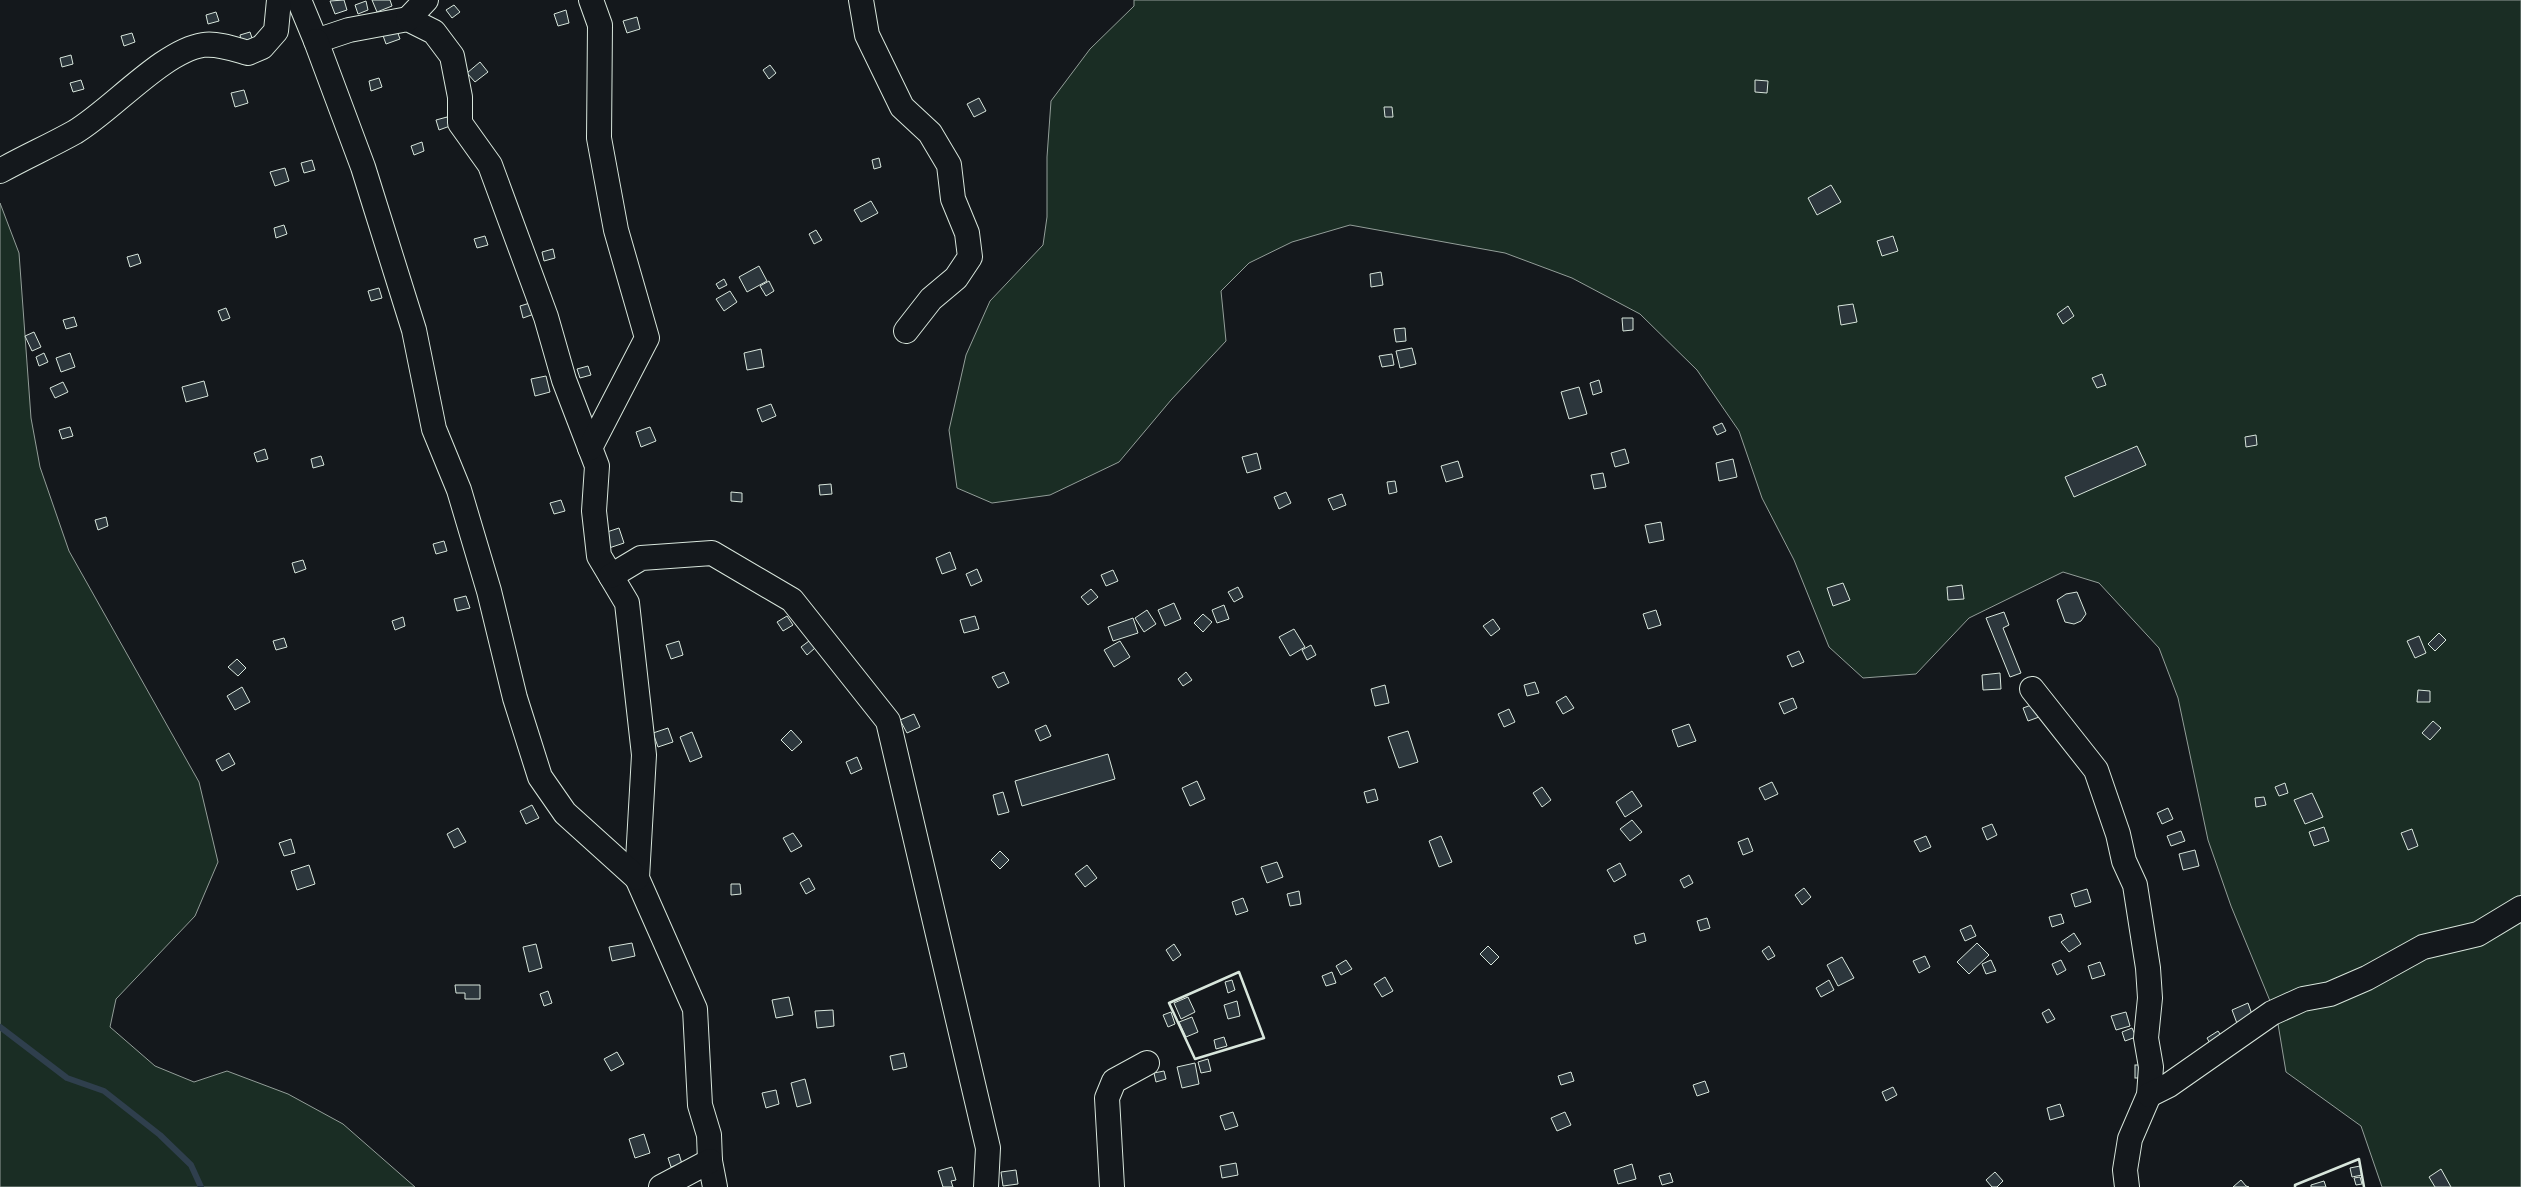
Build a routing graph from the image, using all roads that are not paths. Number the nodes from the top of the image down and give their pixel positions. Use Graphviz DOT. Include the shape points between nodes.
graph roads {
  1 [pos="279,0"];
  2 [pos="300,0"];
  3 [pos="426,0"];
  4 [pos="591,0"];
  5 [pos="861,0"];
  6 [pos="408,19"];
  7 [pos="316,41"];
  8 [pos="0,170"];
  9 [pos="906,331"];
  10 [pos="590,448"];
  11 [pos="611,576"];
  12 [pos="2032,689"];
  13 [pos="637,878"];
  14 [pos="2521,908"];
  15 [pos="1147,1064"];
  16 [pos="2149,1095"];
  17 [pos="710,1162"];
  18 [pos="661,1187"];
  19 [pos="715,1187"];
  20 [pos="986,1187"];
  21 [pos="1112,1187"];
  22 [pos="2128,1187"];
  1 -- 8 [label="street" via="276,32 262,47 248,53 205,45 187,50 168,60 75,131"];
  2 -- 7 [label="street"];
  3 -- 6 [label="street"];
  4 -- 10 [label="street" via="600,25 599,138 616,230 647,338"];
  5 -- 9 [label="street" via="867,35 902,106 930,133 949,165 952,198 967,233 970,257 956,278 931,299"];
  6 -- 7 [label="street" via="349,30"];
  6 -- 10 [label="street" via="434,32 452,56 460,97 460,123 490,165"];
  7 -- 13 [label="street" via="363,167 414,330 434,429 459,490 489,591 515,698 540,777 565,813"];
  10 -- 11 [label="street" via="597,466 594,511 599,556"];
  11 -- 13 [label="street" via="627,603 644,755"];
  11 -- 20 [label="street" via="641,558 712,553 792,600 888,721 988,1148"];
  12 -- 16 [label="street" via="2096,770 2124,861 2135,885 2148,968 2150,998 2146,1038 2151,1067"];
  13 -- 17 [label="street" via="695,1009 700,1105 709,1135"];
  14 -- 16 [label="street" via="2478,934 2423,947 2367,978 2330,994 2303,998 2272,1013"];
  15 -- 21 [label="street" via="1114,1081 1107,1098"];
  16 -- 22 [label="street" via="2130,1139 2126,1170"];
  17 -- 18 [label="street"];
  17 -- 19 [label="street"];
}
